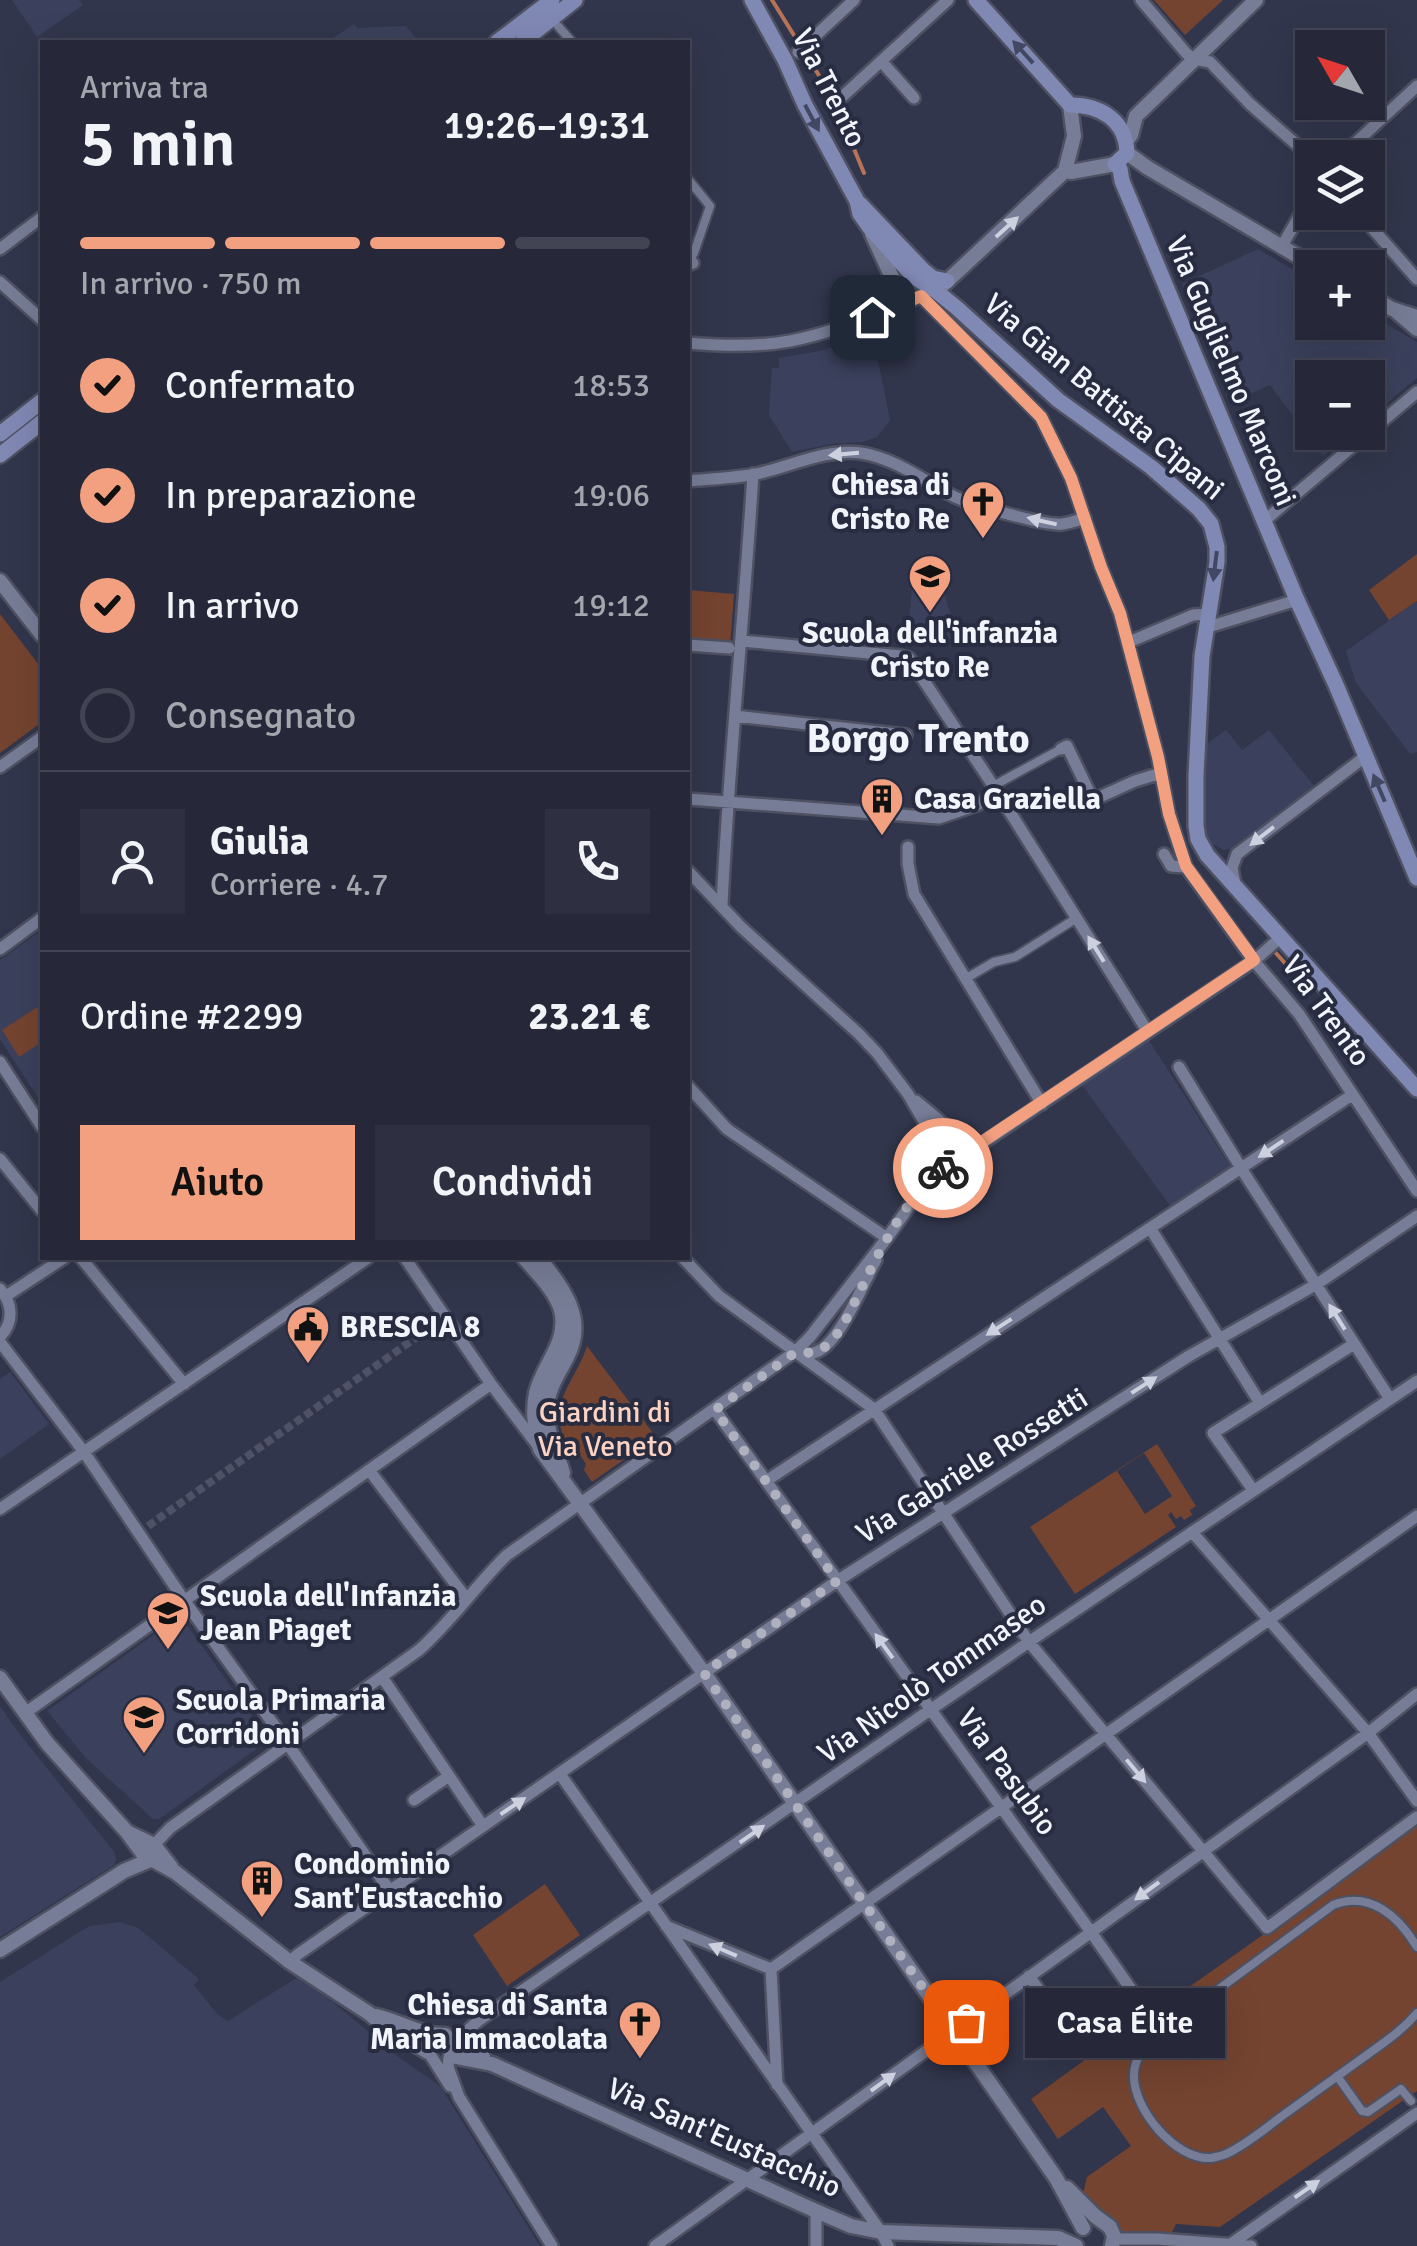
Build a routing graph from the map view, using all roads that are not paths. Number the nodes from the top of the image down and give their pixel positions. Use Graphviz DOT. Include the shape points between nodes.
graph roads {
  1 [pos="575,0"];
  2 [pos="752,0"];
  3 [pos="854,0"];
  4 [pos="948,0"];
  5 [pos="976,0"];
  6 [pos="1141,0"];
  7 [pos="1256,0"];
  8 [pos="546,2"];
  9 [pos="558,26"];
  10 [pos="499,40"];
  11 [pos="525,40"];
  12 [pos="570,40"];
  13 [pos="802,48"];
  14 [pos="1193,59"];
  15 [pos="882,61"];
  16 [pos="1417,86"];
  17 [pos="843,96"];
  18 [pos="1405,97"];
  19 [pos="914,98"];
  20 [pos="1070,105"];
  21 [pos="1417,110"];
  22 [pos="1358,140"];
  23 [pos="1295,143"];
  24 [pos="1123,152"];
  25 [pos="1065,171"];
  26 [pos="690,181"];
  27 [pos="857,201"];
  28 [pos="40,219"];
  29 [pos="1295,223"];
  30 [pos="870,228"];
  31 [pos="1374,230"];
  32 [pos="1282,246"];
  33 [pos="0,249"];
  34 [pos="1295,254"];
  35 [pos="690,262"];
  36 [pos="1417,279"];
  37 [pos="0,282"];
  38 [pos="935,289"];
  39 [pos="1385,304"];
  40 [pos="1392,308"];
  41 [pos="889,310"];
  42 [pos="1417,317"];
  43 [pos="40,318"];
  44 [pos="1417,330"];
  45 [pos="690,344"];
  46 [pos="1031,377"];
  47 [pos="1018,392"];
  48 [pos="1417,392"];
  49 [pos="40,403"];
  50 [pos="40,424"];
  51 [pos="0,434"];
  52 [pos="0,455"];
  53 [pos="753,474"];
  54 [pos="690,482"];
  55 [pos="1084,518"];
  56 [pos="1264,521"];
  57 [pos="0,580"];
  58 [pos="1297,600"];
  59 [pos="1206,621"];
  60 [pos="40,632"];
  61 [pos="742,641"];
  62 [pos="1129,642"];
  63 [pos="690,645"];
  64 [pos="729,648"];
  65 [pos="736,716"];
  66 [pos="906,736"];
  67 [pos="40,739"];
  68 [pos="1065,745"];
  69 [pos="1366,756"];
  70 [pos="0,767"];
  71 [pos="1162,773"];
  72 [pos="995,790"];
  73 [pos="690,799"];
  74 [pos="727,802"];
  75 [pos="908,848"];
  76 [pos="1164,854"];
  77 [pos="1186,866"];
  78 [pos="690,873"];
  79 [pos="1417,878"];
  80 [pos="1235,884"];
  81 [pos="722,904"];
  82 [pos="40,919"];
  83 [pos="1072,920"];
  84 [pos="1281,936"];
  85 [pos="0,948"];
  86 [pos="1254,960"];
  87 [pos="965,979"];
  88 [pos="1148,1032"];
  89 [pos="0,1062"];
  90 [pos="1179,1067"];
  91 [pos="12,1080"];
  92 [pos="0,1088"];
  93 [pos="690,1088"];
  94 [pos="1417,1088"];
  95 [pos="908,1094"];
  96 [pos="1352,1095"];
  97 [pos="1042,1104"];
  98 [pos="40,1124"];
  99 [pos="956,1135"];
  100 [pos="974,1150"];
  101 [pos="0,1159"];
  102 [pos="946,1159"];
  103 [pos="1242,1169"];
  104 [pos="1417,1191"];
  105 [pos="40,1208"];
  106 [pos="1417,1216"];
  107 [pos="1150,1228"];
  108 [pos="887,1238"];
  109 [pos="60,1260"];
  110 [pos="83,1260"];
  111 [pos="365,1260"];
  112 [pos="407,1260"];
  113 [pos="526,1260"];
  114 [pos="540,1260"];
  115 [pos="685,1260"];
  116 [pos="1317,1284"];
  117 [pos="3,1292"];
  118 [pos="0,1339"];
  119 [pos="1219,1339"];
  120 [pos="1354,1344"];
  121 [pos="796,1352"];
  122 [pos="1417,1381"];
  123 [pos="184,1384"];
  124 [pos="491,1384"];
  125 [pos="1390,1399"];
  126 [pos="1260,1403"];
  127 [pos="874,1409"];
  128 [pos="715,1410"];
  129 [pos="540,1449"];
  130 [pos="84,1452"];
  131 [pos="369,1470"];
  132 [pos="766,1482"];
  133 [pos="566,1483"];
  134 [pos="1253,1490"];
  135 [pos="581,1503"];
  136 [pos="1,1506"];
  137 [pos="944,1513"];
  138 [pos="1417,1516"];
  139 [pos="1192,1532"];
  140 [pos="837,1581"];
  141 [pos="466,1598"];
  142 [pos="184,1600"];
  143 [pos="1268,1620"];
  144 [pos="1029,1642"];
  145 [pos="704,1673"];
  146 [pos="382,1677"];
  147 [pos="0,1678"];
  148 [pos="1417,1694"];
  149 [pos="932,1710"];
  150 [pos="25,1713"];
  151 [pos="1368,1734"];
  152 [pos="1107,1735"];
  153 [pos="287,1743"];
  154 [pos="560,1774"];
  155 [pos="449,1776"];
  156 [pos="414,1800"];
  157 [pos="1417,1801"];
  158 [pos="795,1804"];
  159 [pos="1002,1808"];
  160 [pos="1417,1817"];
  161 [pos="483,1826"];
  162 [pos="1203,1851"];
  163 [pos="147,1853"];
  164 [pos="390,1891"];
  165 [pos="650,1904"];
  166 [pos="865,1904"];
  167 [pos="666,1926"];
  168 [pos="1092,1932"];
  169 [pos="1417,1947"];
  170 [pos="0,1950"];
  171 [pos="290,1962"];
  172 [pos="771,1969"];
  173 [pos="1029,1976"];
  174 [pos="1417,2013"];
  175 [pos="370,2014"];
  176 [pos="1151,2018"];
  177 [pos="1062,2023"];
  178 [pos="953,2031"];
  179 [pos="1161,2032"];
  180 [pos="446,2046"];
  181 [pos="429,2054"];
  182 [pos="1337,2076"];
  183 [pos="777,2085"];
  184 [pos="460,2097"];
  185 [pos="1414,2107"];
  186 [pos="812,2133"];
  187 [pos="1056,2178"];
  188 [pos="748,2179"];
  189 [pos="816,2211"];
  190 [pos="1102,2222"];
  191 [pos="1081,2238"];
  192 [pos="884,2239"];
  193 [pos="1047,2241"];
  194 [pos="1113,2244"];
  195 [pos="552,2246"];
  196 [pos="655,2246"];
  197 [pos="816,2246"];
  198 [pos="1228,2246"];
  199 [pos="1251,2246"];
  1 -- 11 [label="main road"];
  2 -- 27 [label="main road, Via Trento, one-way"];
  3 -- 13 [label="street"];
  4 -- 15 [label="street"];
  20 -- 5 [label="main road, one-way"];
  6 -- 14 [label="street"];
  7 -- 14 [label="street"];
  8 -- 10 [label="main road"];
  9 -- 12 [label="street"];
  14 -- 23 [label="street" via="1210,62"];
  14 -- 24 [label="street" via="1136,116"];
  15 -- 17 [label="street"];
  15 -- 19 [label="street"];
  16 -- 18 [label="street"];
  18 -- 21 [label="street"];
  18 -- 22 [label="street"];
  20 -- 24 [label="main road" via="1110,116"];
  20 -- 25 [label="street" via="1074,136"];
  24 -- 25 [label="street"];
  24 -- 32 [label="street"];
  24 -- 56 [label="main road, Via Guglielmo Marconi" via="1122,182"];
  38 -- 25 [label="street, one-way"];
  26 -- 35 [label="street" via="710,206"];
  27 -- 30 [label="main road, Via Trento"];
  27 -- 38 [label="main road, Via Trento" via="933,278"];
  28 -- 33 [label="street"];
  29 -- 32 [label="street"];
  30 -- 38 [label="main road, Via Trento" via="914,277"];
  30 -- 41 [label="street, Via Trento" via="896,286"];
  31 -- 36 [label="street"];
  32 -- 34 [label="street"];
  37 -- 43 [label="street"];
  38 -- 41 [label="street"];
  38 -- 46 [label="main road, Via Gian Battista Cipani"];
  38 -- 47 [label="street, Via Trento"];
  39 -- 40 [label="street"];
  40 -- 42 [label="street"];
  40 -- 44 [label="street"];
  41 -- 45 [label="street" via="793,340"];
  46 -- 47 [label="street"];
  46 -- 59 [label="main road, Via Gian Battista Cipani, one-way" via="1151,467 1212,524 1217,547"];
  47 -- 55 [label="street, Via Trento" via="1041,417"];
  48 -- 56 [label="street"];
  49 -- 51 [label="main road"];
  50 -- 52 [label="main road"];
  53 -- 54 [label="street"];
  55 -- 53 [label="street, one-way" via="1054,524 971,503 859,453"];
  53 -- 61 [label="street"];
  55 -- 62 [label="street, Via Trento"];
  56 -- 58 [label="main road, Via Guglielmo Marconi"];
  57 -- 60 [label="street"];
  58 -- 59 [label="street"];
  58 -- 69 [label="main road, Via Guglielmo Marconi"];
  59 -- 62 [label="street" via="1193,615"];
  59 -- 80 [label="main road, Via Gian Battista Cipani" via="1196,826 1201,846"];
  61 -- 65 [label="street"];
  61 -- 72 [label="street" via="908,658"];
  62 -- 71 [label="street, Via Trento"];
  63 -- 64 [label="street"];
  65 -- 66 [label="street"];
  65 -- 74 [label="street"];
  67 -- 70 [label="street"];
  68 -- 71 [label="street" via="1093,800"];
  68 -- 72 [label="street"];
  79 -- 69 [label="main road, Via Guglielmo Marconi, one-way"];
  69 -- 80 [label="street, one-way" via="1237,854"];
  71 -- 77 [label="street, Via Trento"];
  72 -- 74 [label="street" via="977,805 939,818"];
  88 -- 72 [label="street, one-way"];
  73 -- 74 [label="street"];
  74 -- 81 [label="street"];
  75 -- 87 [label="street" via="914,894"];
  76 -- 77 [label="street, Via Trento" via="1171,866"];
  77 -- 86 [label="street, Via Trento"];
  78 -- 81 [label="street"];
  80 -- 84 [label="main road, Via Gian Battista Cipani"];
  81 -- 95 [label="street" via="858,1034"];
  82 -- 85 [label="street"];
  83 -- 87 [label="street"];
  84 -- 86 [label="street"];
  84 -- 94 [label="main road, Via Gian Battista Cipani"];
  86 -- 88 [label="street"];
  86 -- 96 [label="street, Via Trento"];
  87 -- 97 [label="street"];
  88 -- 97 [label="street"];
  89 -- 91 [label="street"];
  90 -- 103 [label="street"];
  91 -- 92 [label="street"];
  91 -- 98 [label="street"];
  93 -- 108 [label="street" via="726,1129"];
  95 -- 99 [label="street"];
  95 -- 102 [label="street"];
  96 -- 103 [label="street, one-way"];
  96 -- 104 [label="street, Via Trento"];
  97 -- 100 [label="street"];
  99 -- 100 [label="street"];
  99 -- 102 [label="street"];
  100 -- 102 [label="street"];
  101 -- 105 [label="street"];
  102 -- 108 [label="street"];
  103 -- 107 [label="street"];
  103 -- 116 [label="street"];
  106 -- 116 [label="street, Via Gabriele Rossetti"];
  107 -- 119 [label="street"];
  107 -- 127 [label="street, one-way"];
  108 -- 121 [label="street"];
  108 -- 121 [label="street" via="832,1340 813,1354"];
  109 -- 117 [label="street"];
  110 -- 123 [label="street"];
  111 -- 123 [label="street"];
  112 -- 124 [label="street"];
  113 -- 129 [label="street" via="553,1294 562,1321 534,1406"];
  114 -- 133 [label="street" via="566,1294 574,1320 573,1344 547,1404"];
  115 -- 121 [label="street" via="718,1296"];
  116 -- 119 [label="street, Via Gabriele Rossetti"];
  120 -- 116 [label="street, one-way"];
  117 -- 118 [label="street" via="10,1322"];
  118 -- 130 [label="street"];
  119 -- 126 [label="street"];
  137 -- 119 [label="street, Via Gabriele Rossetti, one-way"];
  120 -- 125 [label="street"];
  120 -- 126 [label="street"];
  121 -- 127 [label="street"];
  121 -- 128 [label="street"];
  122 -- 125 [label="street, Via Nicolò Tommaseo"];
  123 -- 130 [label="street"];
  124 -- 129 [label="street"];
  124 -- 131 [label="street"];
  125 -- 134 [label="street, Via Nicolò Tommaseo"];
  126 -- 134 [label="street" via="1214,1433"];
  127 -- 132 [label="street"];
  127 -- 137 [label="street"];
  128 -- 132 [label="street, Via Pasubio"];
  128 -- 135 [label="street"];
  129 -- 133 [label="street"];
  130 -- 136 [label="street"];
  130 -- 142 [label="street"];
  131 -- 141 [label="street"];
  131 -- 142 [label="street"];
  132 -- 140 [label="street, Via Pasubio"];
  133 -- 135 [label="street"];
  134 -- 139 [label="street, Via Nicolò Tommaseo"];
  135 -- 141 [label="street" via="507,1556"];
  135 -- 145 [label="street"];
  137 -- 140 [label="street, Via Gabriele Rossetti"];
  137 -- 144 [label="street"];
  138 -- 143 [label="street"];
  139 -- 143 [label="street"];
  139 -- 144 [label="street, Via Nicolò Tommaseo"];
  140 -- 145 [label="street, Via Gabriele Rossetti"];
  149 -- 140 [label="street, Via Pasubio, one-way"];
  141 -- 146 [label="street" via="434,1637"];
  142 -- 150 [label="street"];
  142 -- 153 [label="street"];
  143 -- 151 [label="street"];
  143 -- 152 [label="street"];
  144 -- 149 [label="street, Via Nicolò Tommaseo"];
  144 -- 152 [label="street"];
  145 -- 154 [label="street, Via Gabriele Rossetti"];
  145 -- 158 [label="street"];
  146 -- 153 [label="street"];
  146 -- 155 [label="street"];
  147 -- 150 [label="street"];
  148 -- 151 [label="street"];
  149 -- 158 [label="street, Via Nicolò Tommaseo"];
  149 -- 159 [label="street, Via Pasubio"];
  150 -- 163 [label="street"];
  151 -- 157 [label="street"];
  151 -- 162 [label="street"];
  152 -- 159 [label="street"];
  152 -- 162 [label="street, one-way"];
  153 -- 163 [label="street" via="170,1828"];
  153 -- 164 [label="street"];
  161 -- 154 [label="street, Via Gabriele Rossetti, one-way"];
  154 -- 165 [label="street"];
  155 -- 156 [label="street"];
  155 -- 161 [label="street"];
  165 -- 158 [label="street, Via Nicolò Tommaseo, one-way"];
  158 -- 166 [label="street"];
  159 -- 166 [label="street"];
  159 -- 168 [label="street, Via Pasubio"];
  160 -- 162 [label="street" via="1266,1928"];
  161 -- 164 [label="street, Via Gabriele Rossetti"];
  162 -- 168 [label="street, one-way"];
  163 -- 170 [label="street"];
  163 -- 171 [label="street, Via Sant'Eustacchio"];
  164 -- 171 [label="street, Via Gabriele Rossetti"];
  165 -- 167 [label="street"];
  165 -- 180 [label="street, Via Nicolò Tommaseo"];
  166 -- 172 [label="street"];
  166 -- 178 [label="street"];
  172 -- 167 [label="street, one-way"];
  167 -- 183 [label="street"];
  168 -- 173 [label="street"];
  168 -- 176 [label="street, Via Pasubio"];
  169 -- 179 [label="street" via="1377,1906 1342,1902"];
  171 -- 175 [label="street, Via Sant'Eustacchio"];
  172 -- 183 [label="street"];
  173 -- 177 [label="street"];
  173 -- 178 [label="street"];
  174 -- 182 [label="street"];
  175 -- 180 [label="street, Via Sant'Eustacchio"];
  175 -- 181 [label="street, Via Sant'Eustacchio"];
  176 -- 179 [label="street"];
  186 -- 178 [label="street, one-way"];
  178 -- 187 [label="street"];
  179 -- 182 [label="street" via="1136,2064 1138,2097 1168,2140 1202,2158 1228,2154"];
  180 -- 181 [label="street" via="428,2045"];
  180 -- 184 [label="street"];
  180 -- 188 [label="street, Via Sant'Eustacchio" via="474,2051"];
  181 -- 184 [label="street"];
  182 -- 185 [label="street" via="1362,2110 1401,2089"];
  183 -- 186 [label="street"];
  184 -- 195 [label="street"];
  198 -- 185 [label="street, one-way"];
  186 -- 188 [label="street"];
  186 -- 192 [label="street"];
  187 -- 190 [label="street"];
  187 -- 191 [label="street"];
  188 -- 189 [label="street, Via Sant'Eustacchio"];
  188 -- 196 [label="street"];
  189 -- 192 [label="street, Via Sant'Eustacchio"];
  189 -- 197 [label="street"];
  190 -- 191 [label="street, Via Sant'Eustacchio" via="1092,2222"];
  190 -- 194 [label="street"];
  191 -- 193 [label="street, Via Sant'Eustacchio"];
  192 -- 193 [label="street, Via Sant'Eustacchio"];
  194 -- 198 [label="street" via="1158,2239"];
  198 -- 199 [label="street"];
}
